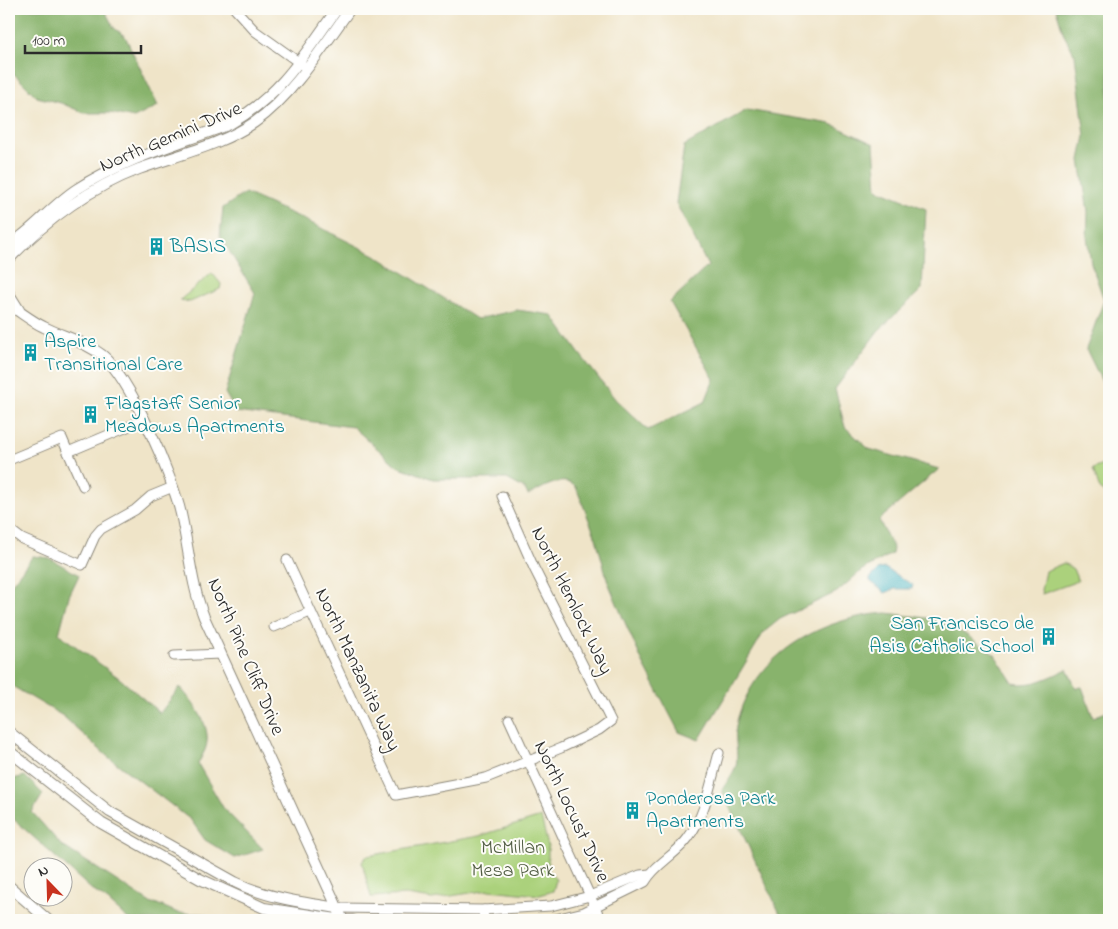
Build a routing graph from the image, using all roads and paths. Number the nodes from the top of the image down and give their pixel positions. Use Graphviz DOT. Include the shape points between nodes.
graph roads {
  1 [pos="235,9"];
  2 [pos="337,9"];
  3 [pos="350,9"];
  4 [pos="302,65"];
  5 [pos="9,245"];
  6 [pos="9,259"];
  7 [pos="9,294"];
  8 [pos="9,305"];
  9 [pos="19,311"];
  10 [pos="144,420"];
  11 [pos="68,452"];
  12 [pos="9,460"];
  13 [pos="83,486"];
  14 [pos="173,487"];
  15 [pos="502,496"];
  16 [pos="9,529"];
  17 [pos="287,560"];
  18 [pos="310,612"];
  19 [pos="274,627"];
  20 [pos="220,654"];
  21 [pos="174,656"];
  22 [pos="509,719"];
  23 [pos="9,732"];
  24 [pos="9,751"];
  25 [pos="719,753"];
  26 [pos="528,763"];
  27 [pos="650,874"];
  28 [pos="9,886"];
  29 [pos="243,886"];
  30 [pos="590,896"];
  31 [pos="238,897"];
  32 [pos="595,907"];
  33 [pos="338,908"];
  34 [pos="484,910"];
  35 [pos="48,920"];
  36 [pos="343,920"];
  37 [pos="353,920"];
  38 [pos="484,920"];
  39 [pos="551,920"];
  40 [pos="601,920"];
  1 -- 4 [label="street" via="255,31"];
  2 -- 4 [label="street, North Gemini Drive"];
  3 -- 4 [label="street, North Gemini Drive"];
  4 -- 5 [label="street, North Gemini Drive" via="249,114 104,174 65,198"];
  4 -- 6 [label="street, North Gemini Drive" via="282,97 256,121 228,136 100,187 66,209"];
  7 -- 9 [label="street, North Pine Cliff Drive"];
  8 -- 9 [label="street, North Pine Cliff Drive"];
  9 -- 10 [label="street, North Pine Cliff Drive" via="104,356 116,370"];
  10 -- 11 [label="street"];
  10 -- 14 [label="street, North Pine Cliff Drive"];
  11 -- 12 [label="street" via="62,438"];
  11 -- 13 [label="street"];
  14 -- 16 [label="street" via="152,496 135,510 101,528 82,565 22,539"];
  14 -- 20 [label="street, North Pine Cliff Drive" via="181,513 194,589"];
  15 -- 26 [label="street, North Hemlock Way" via="611,722"];
  17 -- 18 [label="street, North Manzanita Way"];
  18 -- 19 [label="street"];
  18 -- 26 [label="street, North Manzanita Way" via="396,795 486,778"];
  20 -- 21 [label="street"];
  20 -- 33 [label="street, North Pine Cliff Drive"];
  22 -- 26 [label="street, North Locust Drive"];
  23 -- 29 [label="street" via="110,812"];
  24 -- 31 [label="street" via="101,823"];
  25 -- 27 [label="street" via="708,794 688,838"];
  26 -- 30 [label="street, North Locust Drive"];
  27 -- 30 [label="street" via="640,875"];
  27 -- 32 [label="street" via="638,888"];
  28 -- 35 [label="street"];
  29 -- 31 [label="street"];
  29 -- 33 [label="street" via="303,903"];
  30 -- 32 [label="street, North Locust Drive"];
  30 -- 34 [label="street" via="551,906"];
  31 -- 36 [label="street" via="264,908"];
  32 -- 39 [label="street"];
  32 -- 40 [label="street, North Locust Drive"];
  33 -- 34 [label="street"];
  33 -- 36 [label="street, North Pine Cliff Drive"];
  34 -- 38 [label="street"];
  36 -- 37 [label="street"];
}
